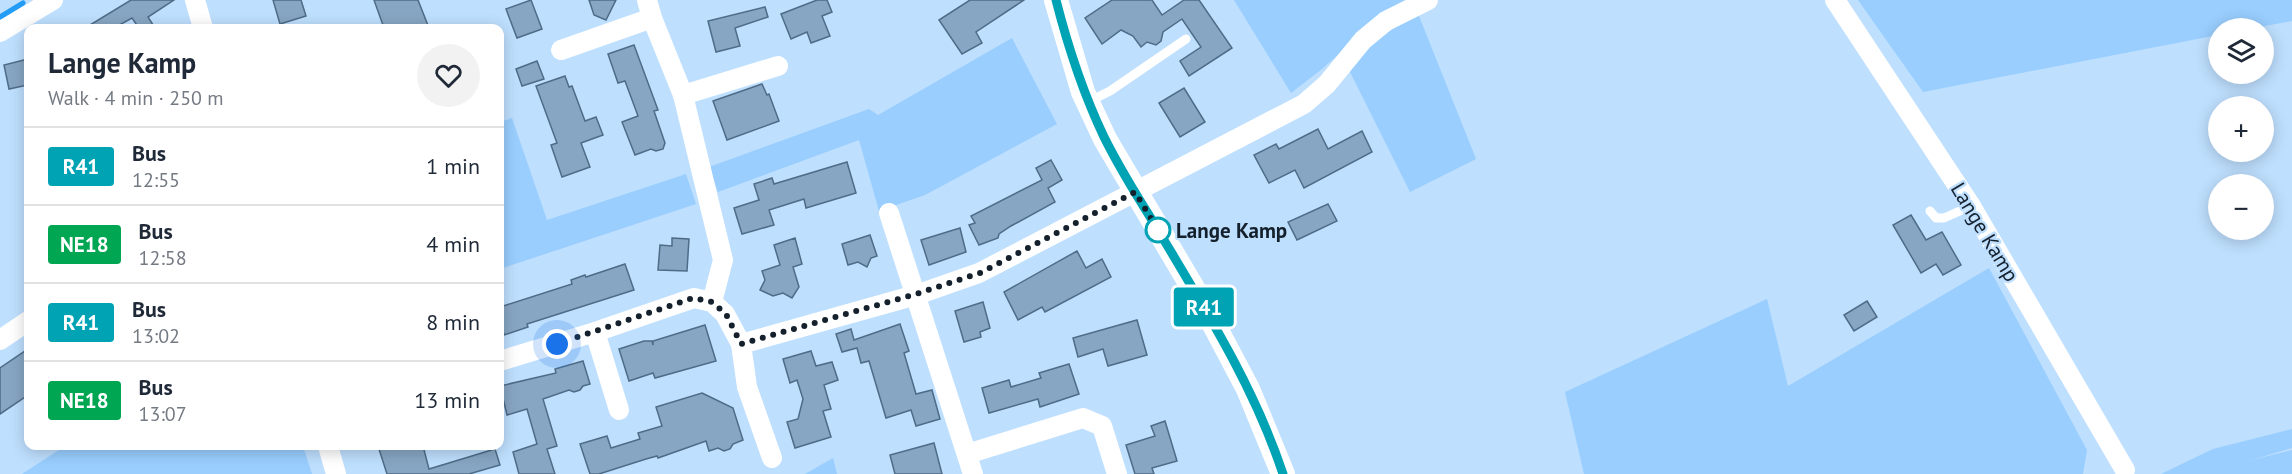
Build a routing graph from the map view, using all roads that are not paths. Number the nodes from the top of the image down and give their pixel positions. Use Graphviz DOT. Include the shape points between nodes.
graph roads {
  1 [pos="53,0"];
  2 [pos="195,0"];
  3 [pos="1056,0"];
  4 [pos="1428,0"];
  5 [pos="1835,0"];
  6 [pos="649,9"];
  7 [pos="202,24"];
  8 [pos="0,32"];
  9 [pos="1186,39"];
  10 [pos="561,50"];
  11 [pos="778,66"];
  12 [pos="683,95"];
  13 [pos="1088,102"];
  14 [pos="1135,192"];
  15 [pos="1971,206"];
  16 [pos="1930,211"];
  17 [pos="890,213"];
  18 [pos="916,294"];
  19 [pos="712,302"];
  20 [pos="24,324"];
  21 [pos="595,332"];
  22 [pos="0,340"];
  23 [pos="741,344"];
  24 [pos="504,361"];
  25 [pos="619,410"];
  26 [pos="329,450"];
  27 [pos="967,454"];
  28 [pos="772,458"];
  29 [pos="2124,473"];
  30 [pos="336,474"];
  31 [pos="973,474"];
  32 [pos="1117,474"];
  33 [pos="1283,474"];
  1 -- 8 [label="street"];
  2 -- 7 [label="street"];
  3 -- 13 [label="street"];
  4 -- 14 [label="street" via="1386,21 1363,40 1327,84 1304,104"];
  5 -- 15 [label="street, Lange Kamp"];
  6 -- 10 [label="street"];
  6 -- 12 [label="street"];
  9 -- 13 [label="lane"];
  11 -- 12 [label="street"];
  12 -- 19 [label="street" via="723,260"];
  13 -- 14 [label="street"];
  14 -- 18 [label="street" via="980,273"];
  14 -- 33 [label="street" via="1243,379"];
  15 -- 16 [label="lane" via="1944,218 1936,218"];
  15 -- 29 [label="street, Lange Kamp"];
  17 -- 18 [label="street"];
  18 -- 23 [label="street"];
  18 -- 27 [label="street"];
  19 -- 21 [label="street" via="693,298"];
  19 -- 23 [label="street" via="726,314"];
  20 -- 22 [label="street"];
  21 -- 24 [label="street"];
  21 -- 25 [label="street"];
  23 -- 28 [label="street" via="747,387"];
  26 -- 30 [label="street"];
  27 -- 31 [label="street"];
  27 -- 32 [label="street" via="1083,418 1102,426"];
}
